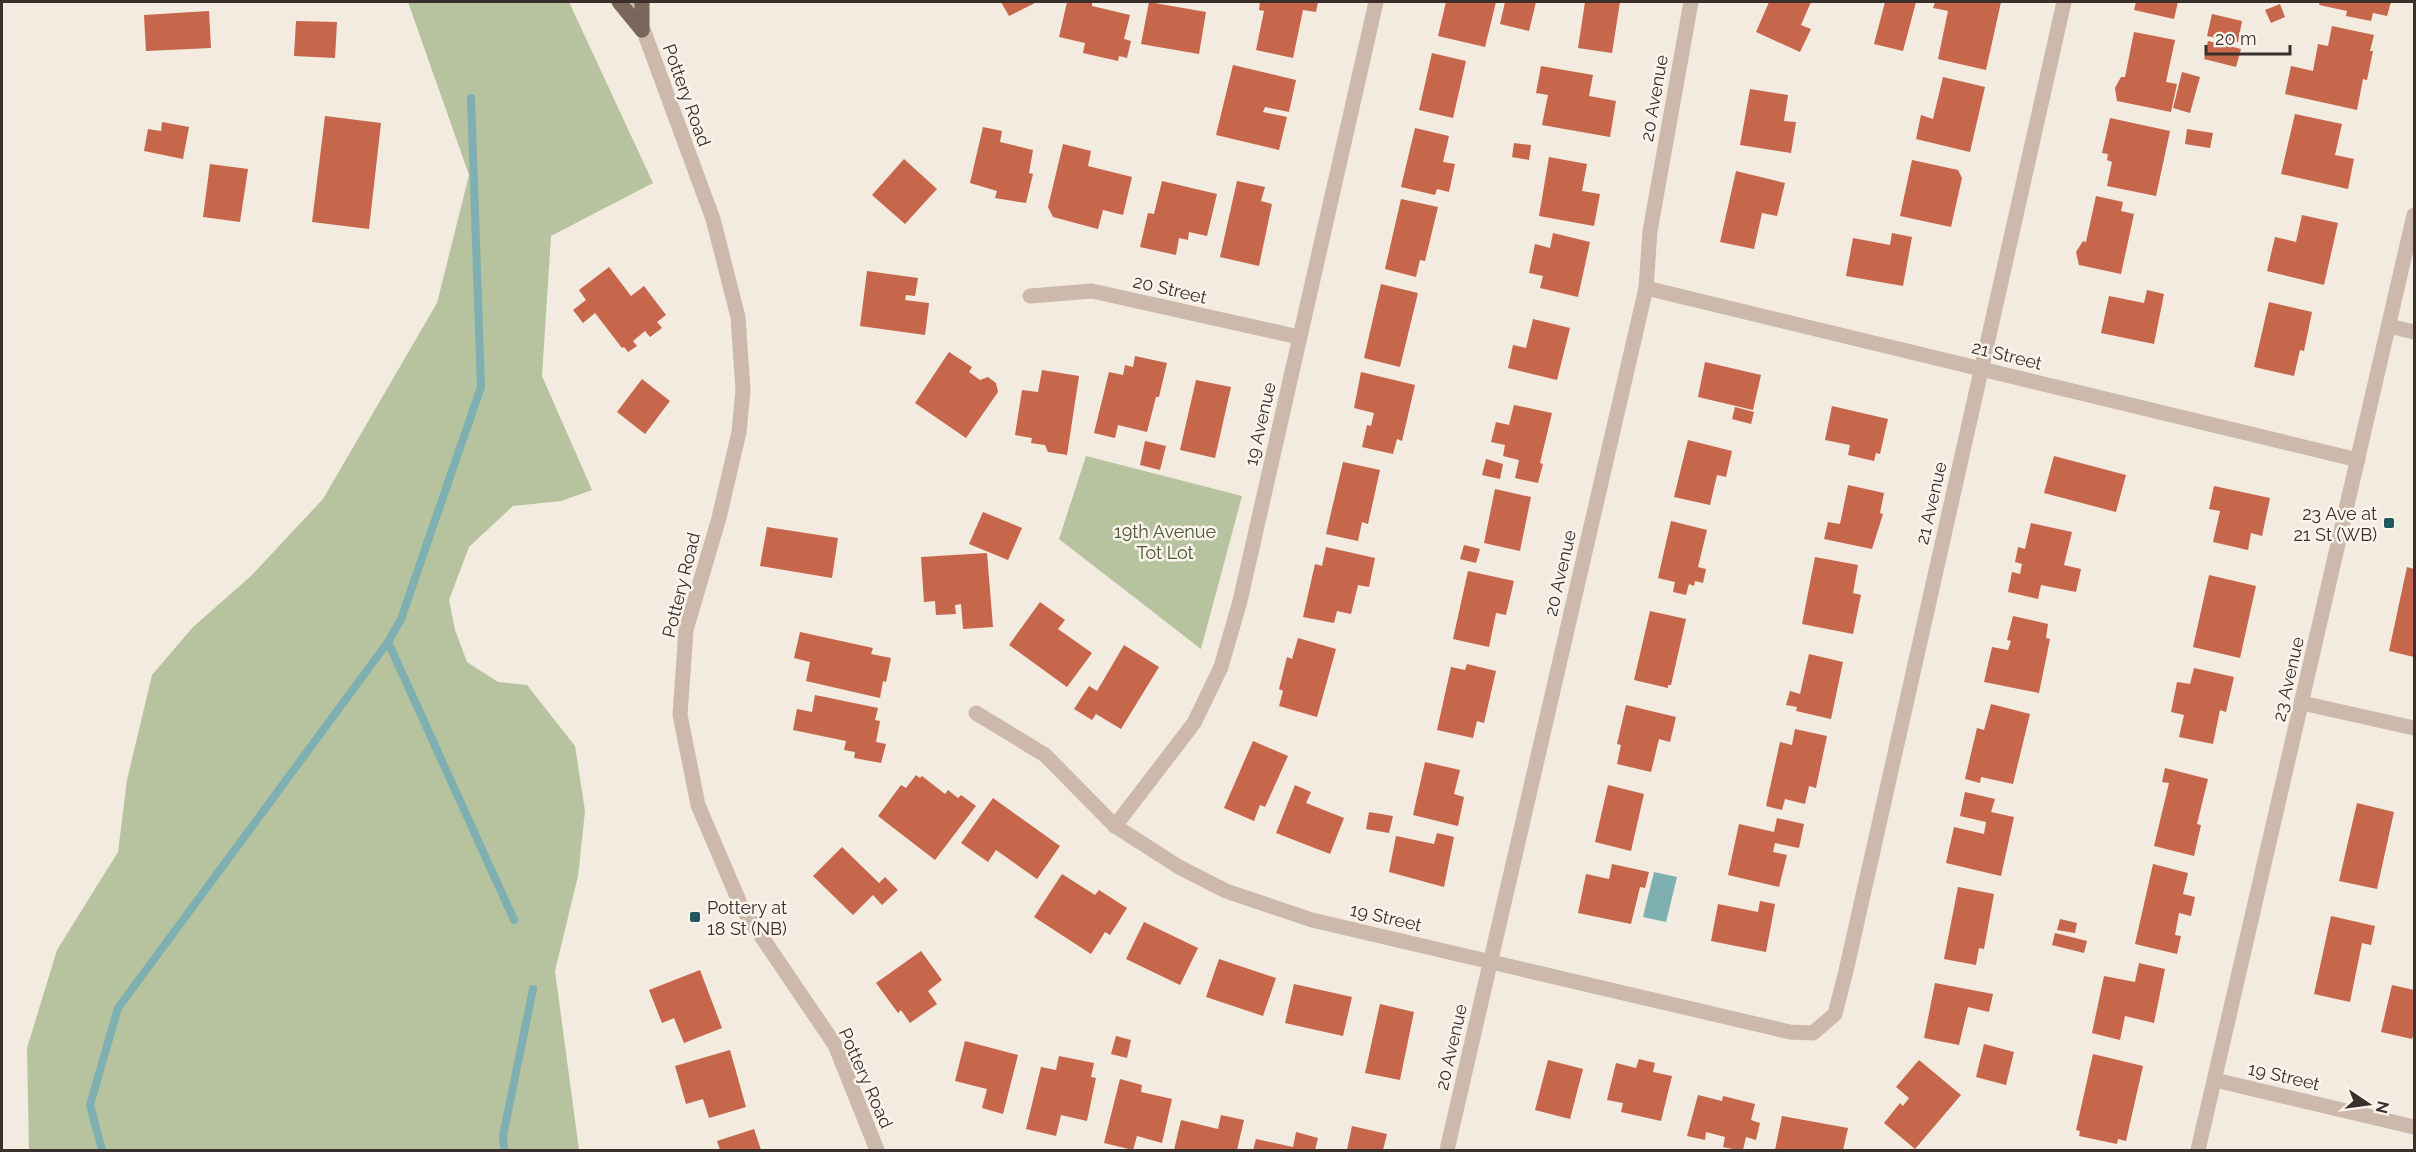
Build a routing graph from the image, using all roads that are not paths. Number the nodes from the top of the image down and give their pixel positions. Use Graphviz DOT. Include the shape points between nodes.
graph roads {
  1 [pos="619,2"];
  2 [pos="633,2"];
  3 [pos="642,2"];
  4 [pos="1377,2"];
  5 [pos="1692,2"];
  6 [pos="2064,2"];
  7 [pos="642,30"];
  8 [pos="2415,215"];
  9 [pos="1646,288"];
  10 [pos="1030,296"];
  11 [pos="2389,326"];
  12 [pos="2415,332"];
  13 [pos="1299,337"];
  14 [pos="1981,368"];
  15 [pos="2358,460"];
  16 [pos="2302,703"];
  17 [pos="976,713"];
  18 [pos="2415,728"];
  19 [pos="1115,826"];
  20 [pos="1490,963"];
  21 [pos="1835,1014"];
  22 [pos="2215,1080"];
  23 [pos="2415,1127"];
  24 [pos="876,1150"];
  25 [pos="1447,1150"];
  26 [pos="2198,1150"];
  1 -- 7 [label="main road"];
  2 -- 7 [label="street, Pottery Road"];
  3 -- 7 [label="main road"];
  4 -- 13 [label="street, 19 Avenue"];
  5 -- 9 [label="street, 20 Avenue" via="1650,231"];
  6 -- 14 [label="street, 21 Avenue"];
  7 -- 24 [label="street, Pottery Road" via="713,219 738,317 743,390 739,432 686,630 680,715 698,805 742,908 835,1045"];
  8 -- 11 [label="street, 23 Avenue"];
  9 -- 14 [label="street, 21 Street"];
  9 -- 20 [label="street, 20 Avenue"];
  10 -- 13 [label="street, 20 Street" via="1092,291"];
  11 -- 12 [label="street"];
  11 -- 15 [label="street, 23 Avenue"];
  13 -- 19 [label="street, 19 Avenue" via="1240,602 1221,667 1194,723"];
  14 -- 15 [label="street, 21 Street"];
  14 -- 21 [label="street, 21 Avenue"];
  15 -- 16 [label="street, 23 Avenue"];
  16 -- 18 [label="street"];
  16 -- 22 [label="street, 23 Avenue"];
  17 -- 19 [label="street, 19 Street" via="1045,755"];
  19 -- 20 [label="street, 19 Street" via="1179,867 1226,891 1311,920"];
  20 -- 21 [label="street, 19 Street" via="1790,1032 1813,1033"];
  20 -- 25 [label="street, 20 Avenue"];
  22 -- 23 [label="street, 19 Street"];
  22 -- 26 [label="street, 23 Avenue"];
}
